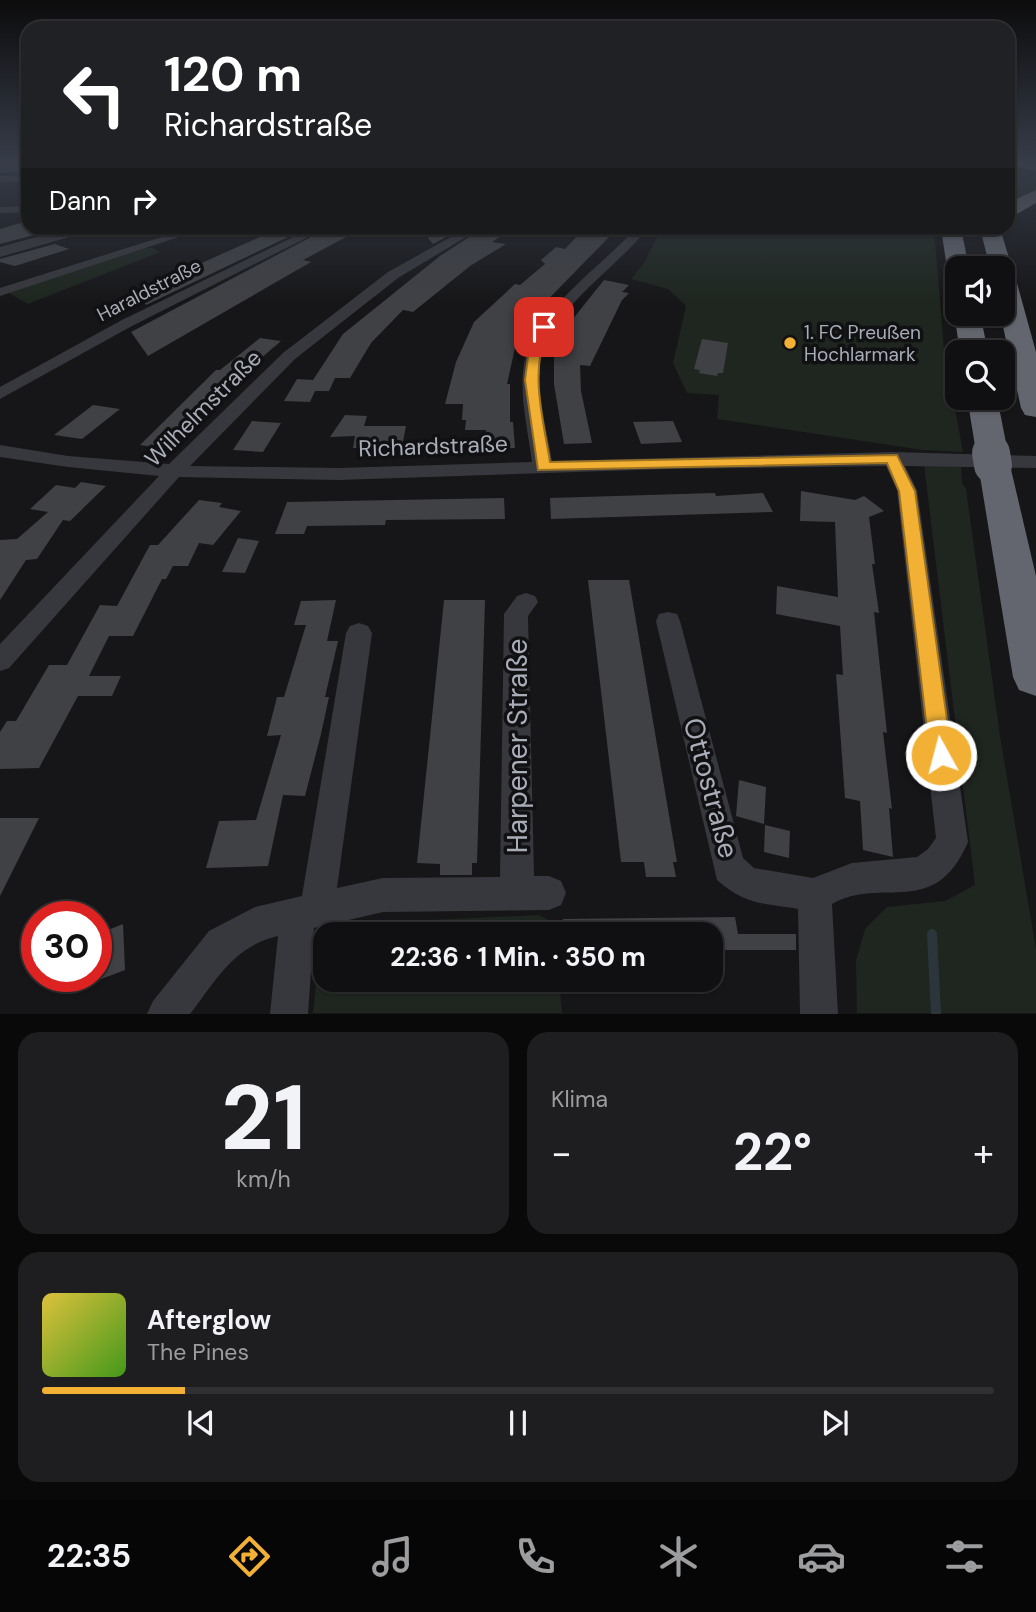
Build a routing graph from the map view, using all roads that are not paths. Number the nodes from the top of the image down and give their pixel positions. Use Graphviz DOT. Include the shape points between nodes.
graph roads {
  1 [pos="21,209"];
  2 [pos="0,210"];
  3 [pos="60,235"];
  4 [pos="178,235"];
  5 [pos="306,235"];
  6 [pos="463,235"];
  7 [pos="636,235"];
  8 [pos="951,235"];
  9 [pos="992,235"];
  10 [pos="1002,235"];
  11 [pos="0,252"];
  12 [pos="956,256"];
  13 [pos="998,256"];
  14 [pos="1000,256"];
  15 [pos="0,292"];
  16 [pos="1015,325"];
  17 [pos="0,394"];
  18 [pos="1036,408"];
  19 [pos="984,410"];
  20 [pos="0,451"];
  21 [pos="892,458"];
  22 [pos="1036,462"];
  23 [pos="543,467"];
  24 [pos="174,471"];
  25 [pos="526,602"];
  26 [pos="668,621"];
  27 [pos="359,633"];
  28 [pos="0,661"];
  29 [pos="1036,677"];
  30 [pos="815,895"];
  31 [pos="308,911"];
  32 [pos="166,1013"];
  33 [pos="289,1013"];
  34 [pos="819,1013"];
  1 -- 2 [label="street"];
  3 -- 11 [label="street"];
  4 -- 15 [label="street"];
  5 -- 17 [label="street, Haraldstraße" via="127,323"];
  6 -- 24 [label="street, Wilhelmstraße" via="393,275 318,332 243,399"];
  7 -- 23 [label="street" via="564,304 536,342 531,380"];
  8 -- 12 [label="highway"];
  9 -- 13 [label="highway"];
  10 -- 14 [label="highway"];
  16 -- 18 [label="highway"];
  19 -- 29 [label="highway"];
  20 -- 24 [label="street, Richardstraße" via="88,465"];
  21 -- 22 [label="street, Richardstraße"];
  21 -- 23 [label="street, Richardstraße"];
  21 -- 30 [label="street" via="907,491 952,842 944,860 920,875 829,884"];
  23 -- 24 [label="street, Richardstraße" via="289,475"];
  24 -- 28 [label="street, Wilhelmstraße"];
  25 -- 31 [label="street, Harpener Straße" via="516,614 533,894 383,895"];
  26 -- 30 [label="street, Ottostraße" via="729,868 747,883"];
  27 -- 31 [label="street"];
  30 -- 34 [label="street"];
  31 -- 32 [label="street, Harpener Straße" via="255,924 222,944"];
  31 -- 33 [label="street"];
}
